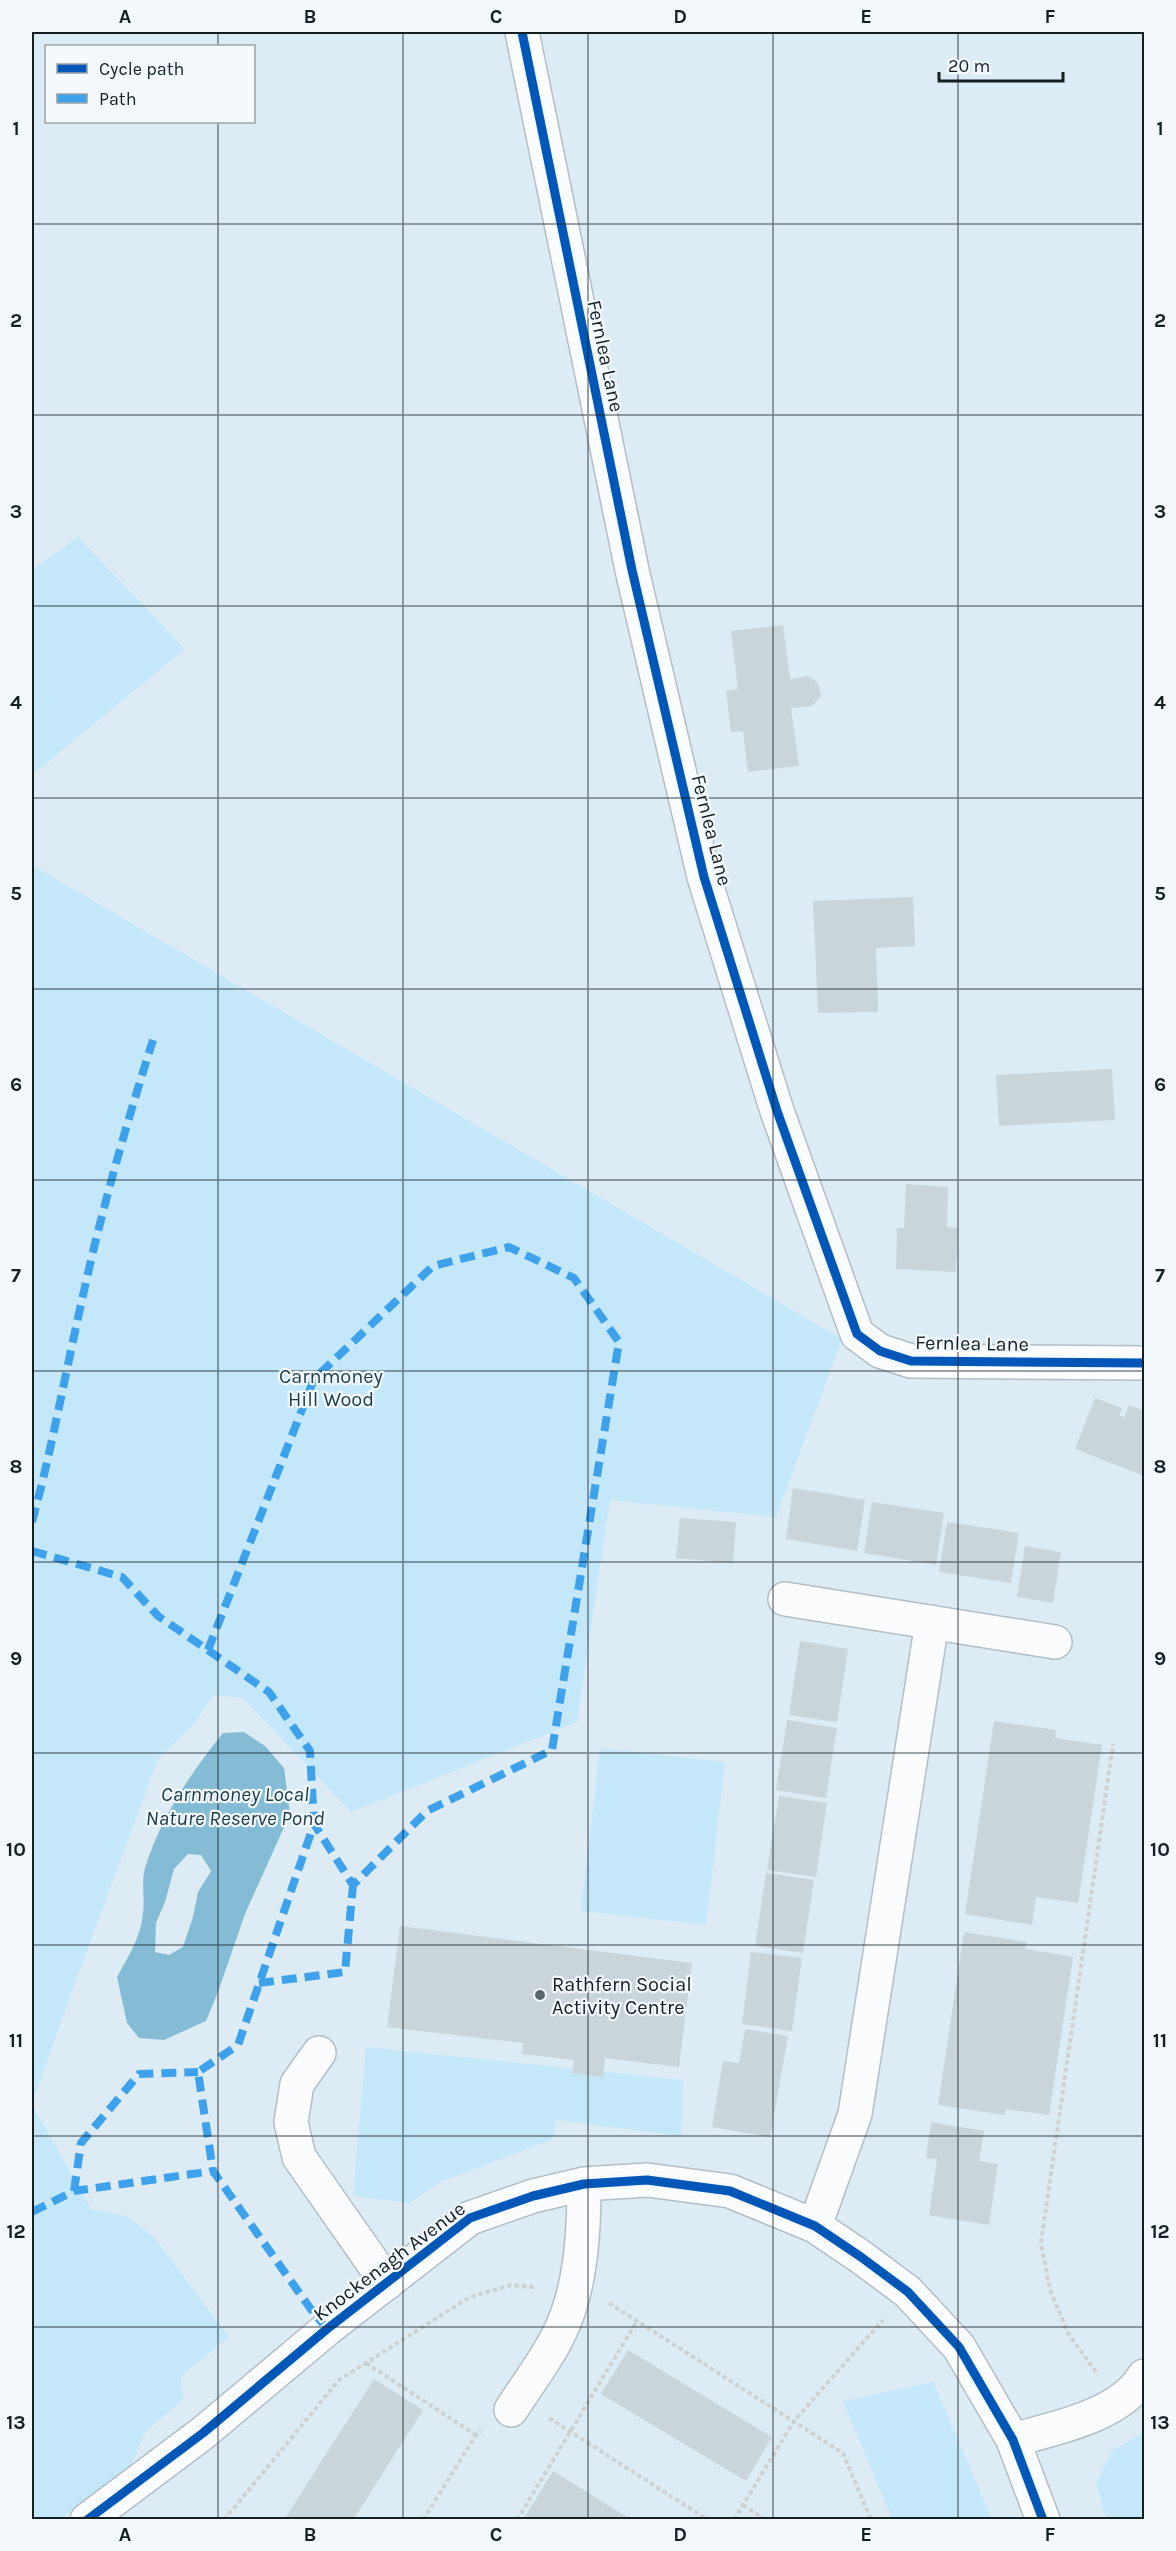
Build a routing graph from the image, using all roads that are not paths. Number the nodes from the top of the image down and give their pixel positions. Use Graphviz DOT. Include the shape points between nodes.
graph roads {
  1 [pos="522,32"];
  2 [pos="1144,1364"];
  3 [pos="785,1599"];
  4 [pos="932,1622"];
  5 [pos="1055,1642"];
  6 [pos="319,2053"];
  7 [pos="584,2184"];
  8 [pos="814,2226"];
  9 [pos="387,2283"];
  10 [pos="1144,2376"];
  11 [pos="511,2410"];
  12 [pos="1013,2440"];
  13 [pos="87,2520"];
  14 [pos="1043,2520"];
  1 -- 2 [label="street, Fernlea Lane" via="632,570 704,877 777,1111 857,1334 880,1351 911,1361"];
  3 -- 4 [label="street"];
  4 -- 5 [label="street"];
  4 -- 8 [label="street" via="855,2114"];
  6 -- 9 [label="street" via="297,2084 291,2122 299,2157"];
  7 -- 8 [label="street, Knockenagh Avenue" via="647,2180 730,2191"];
  7 -- 9 [label="street, Knockenagh Avenue" via="533,2196 470,2218"];
  7 -- 11 [label="street" via="584,2224 574,2290 558,2336"];
  8 -- 12 [label="street, Knockenagh Avenue" via="908,2292 959,2347"];
  9 -- 13 [label="street, Knockenagh Avenue" via="203,2433"];
  10 -- 12 [label="street" via="1136,2390 1092,2417"];
  12 -- 14 [label="street, Knockenagh Avenue"];
}
